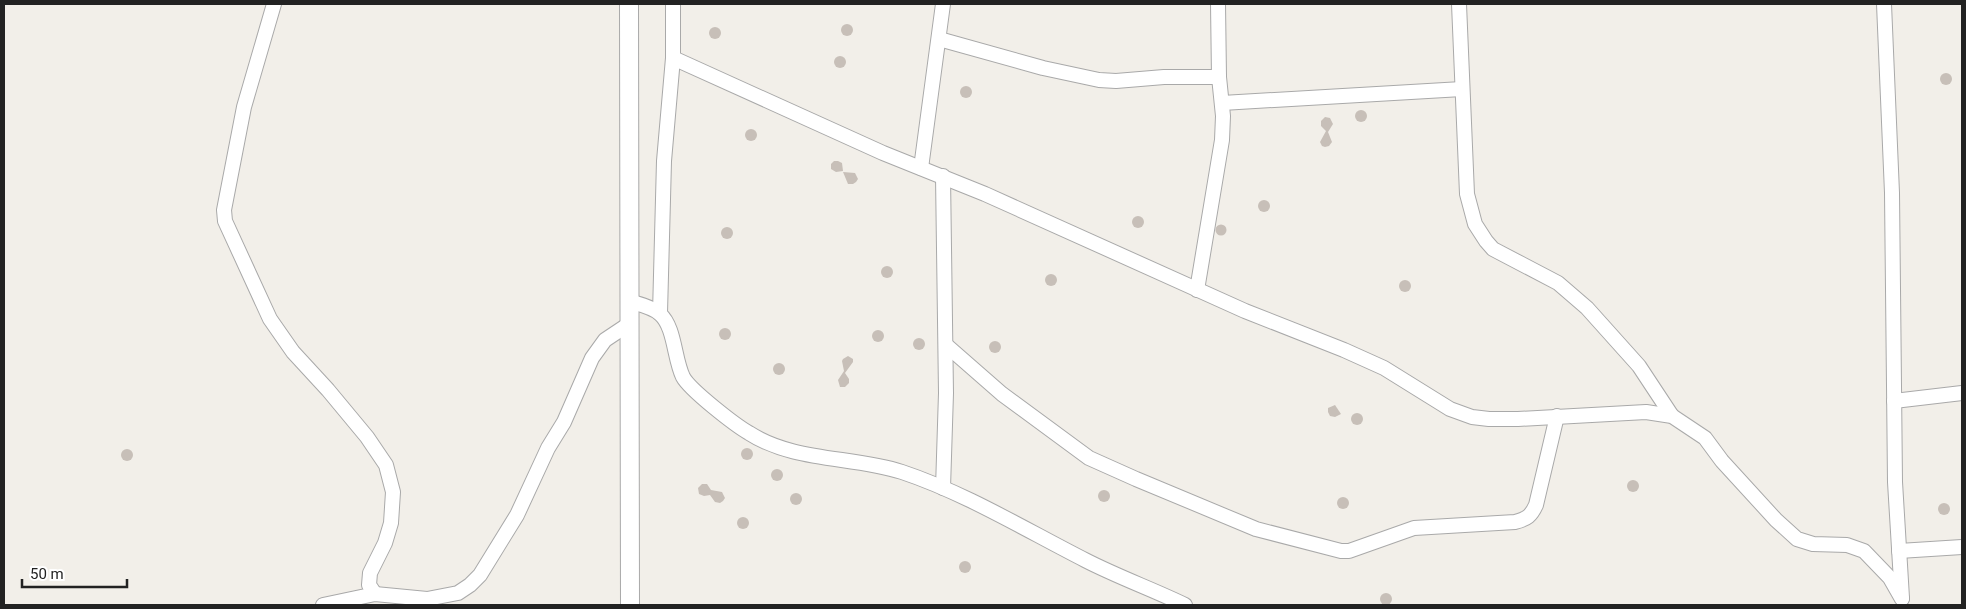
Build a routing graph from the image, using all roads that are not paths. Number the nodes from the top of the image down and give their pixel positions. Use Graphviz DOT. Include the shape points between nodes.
graph roads {
  1 [pos="274,4"];
  2 [pos="629,4"];
  3 [pos="673,4"];
  4 [pos="943,4"];
  5 [pos="1218,4"];
  6 [pos="1459,4"];
  7 [pos="1884,4"];
  8 [pos="939,39"];
  9 [pos="672,58"];
  10 [pos="1219,77"];
  11 [pos="1462,90"];
  12 [pos="1222,103"];
  13 [pos="922,168"];
  14 [pos="943,176"];
  15 [pos="1198,290"];
  16 [pos="629,301"];
  17 [pos="660,313"];
  18 [pos="629,324"];
  19 [pos="946,345"];
  20 [pos="1962,393"];
  21 [pos="1894,401"];
  22 [pos="1557,416"];
  23 [pos="1672,416"];
  24 [pos="943,488"];
  25 [pos="1962,547"];
  26 [pos="1899,551"];
  27 [pos="375,594"];
  28 [pos="1903,602"];
  29 [pos="323,605"];
  30 [pos="630,605"];
  31 [pos="1185,605"];
  1 -- 27 [label="street" via="244,108 224,210 225,221 270,319 293,352 367,437 386,465 392,481 394,506 385,542 370,573 369,585"];
  2 -- 16 [label="street"];
  3 -- 9 [label="street"];
  4 -- 8 [label="street"];
  5 -- 10 [label="street"];
  6 -- 11 [label="street"];
  7 -- 21 [label="street" via="1892,192"];
  8 -- 10 [label="street" via="1099,80"];
  8 -- 13 [label="street"];
  9 -- 13 [label="street"];
  9 -- 17 [label="street" via="664,161"];
  10 -- 12 [label="street"];
  11 -- 12 [label="street"];
  11 -- 23 [label="street" via="1467,194 1481,235 1493,248 1558,283 1587,308 1639,366"];
  12 -- 15 [label="street" via="1222,140"];
  13 -- 14 [label="street"];
  14 -- 15 [label="street"];
  14 -- 19 [label="street"];
  15 -- 22 [label="street" via="1384,368 1450,409 1472,417"];
  16 -- 17 [label="street"];
  16 -- 18 [label="street"];
  17 -- 24 [label="street" via="669,330 684,379 748,433 769,444 888,468"];
  18 -- 27 [label="street" via="605,340 592,358 517,515 470,585 458,593 427,600"];
  18 -- 30 [label="street"];
  19 -- 22 [label="street" via="1002,394 1089,458 1256,529 1341,551 1414,528 1526,520 1536,505"];
  19 -- 24 [label="street"];
  20 -- 21 [label="street"];
  21 -- 26 [label="street"];
  22 -- 23 [label="street" via="1646,412"];
  23 -- 28 [label="street" via="1704,438 1776,520 1797,538 1813,544 1846,545 1864,551 1890,578"];
  24 -- 31 [label="street" via="1102,569"];
  25 -- 26 [label="street"];
  26 -- 28 [label="street"];
  27 -- 29 [label="street"];
}
